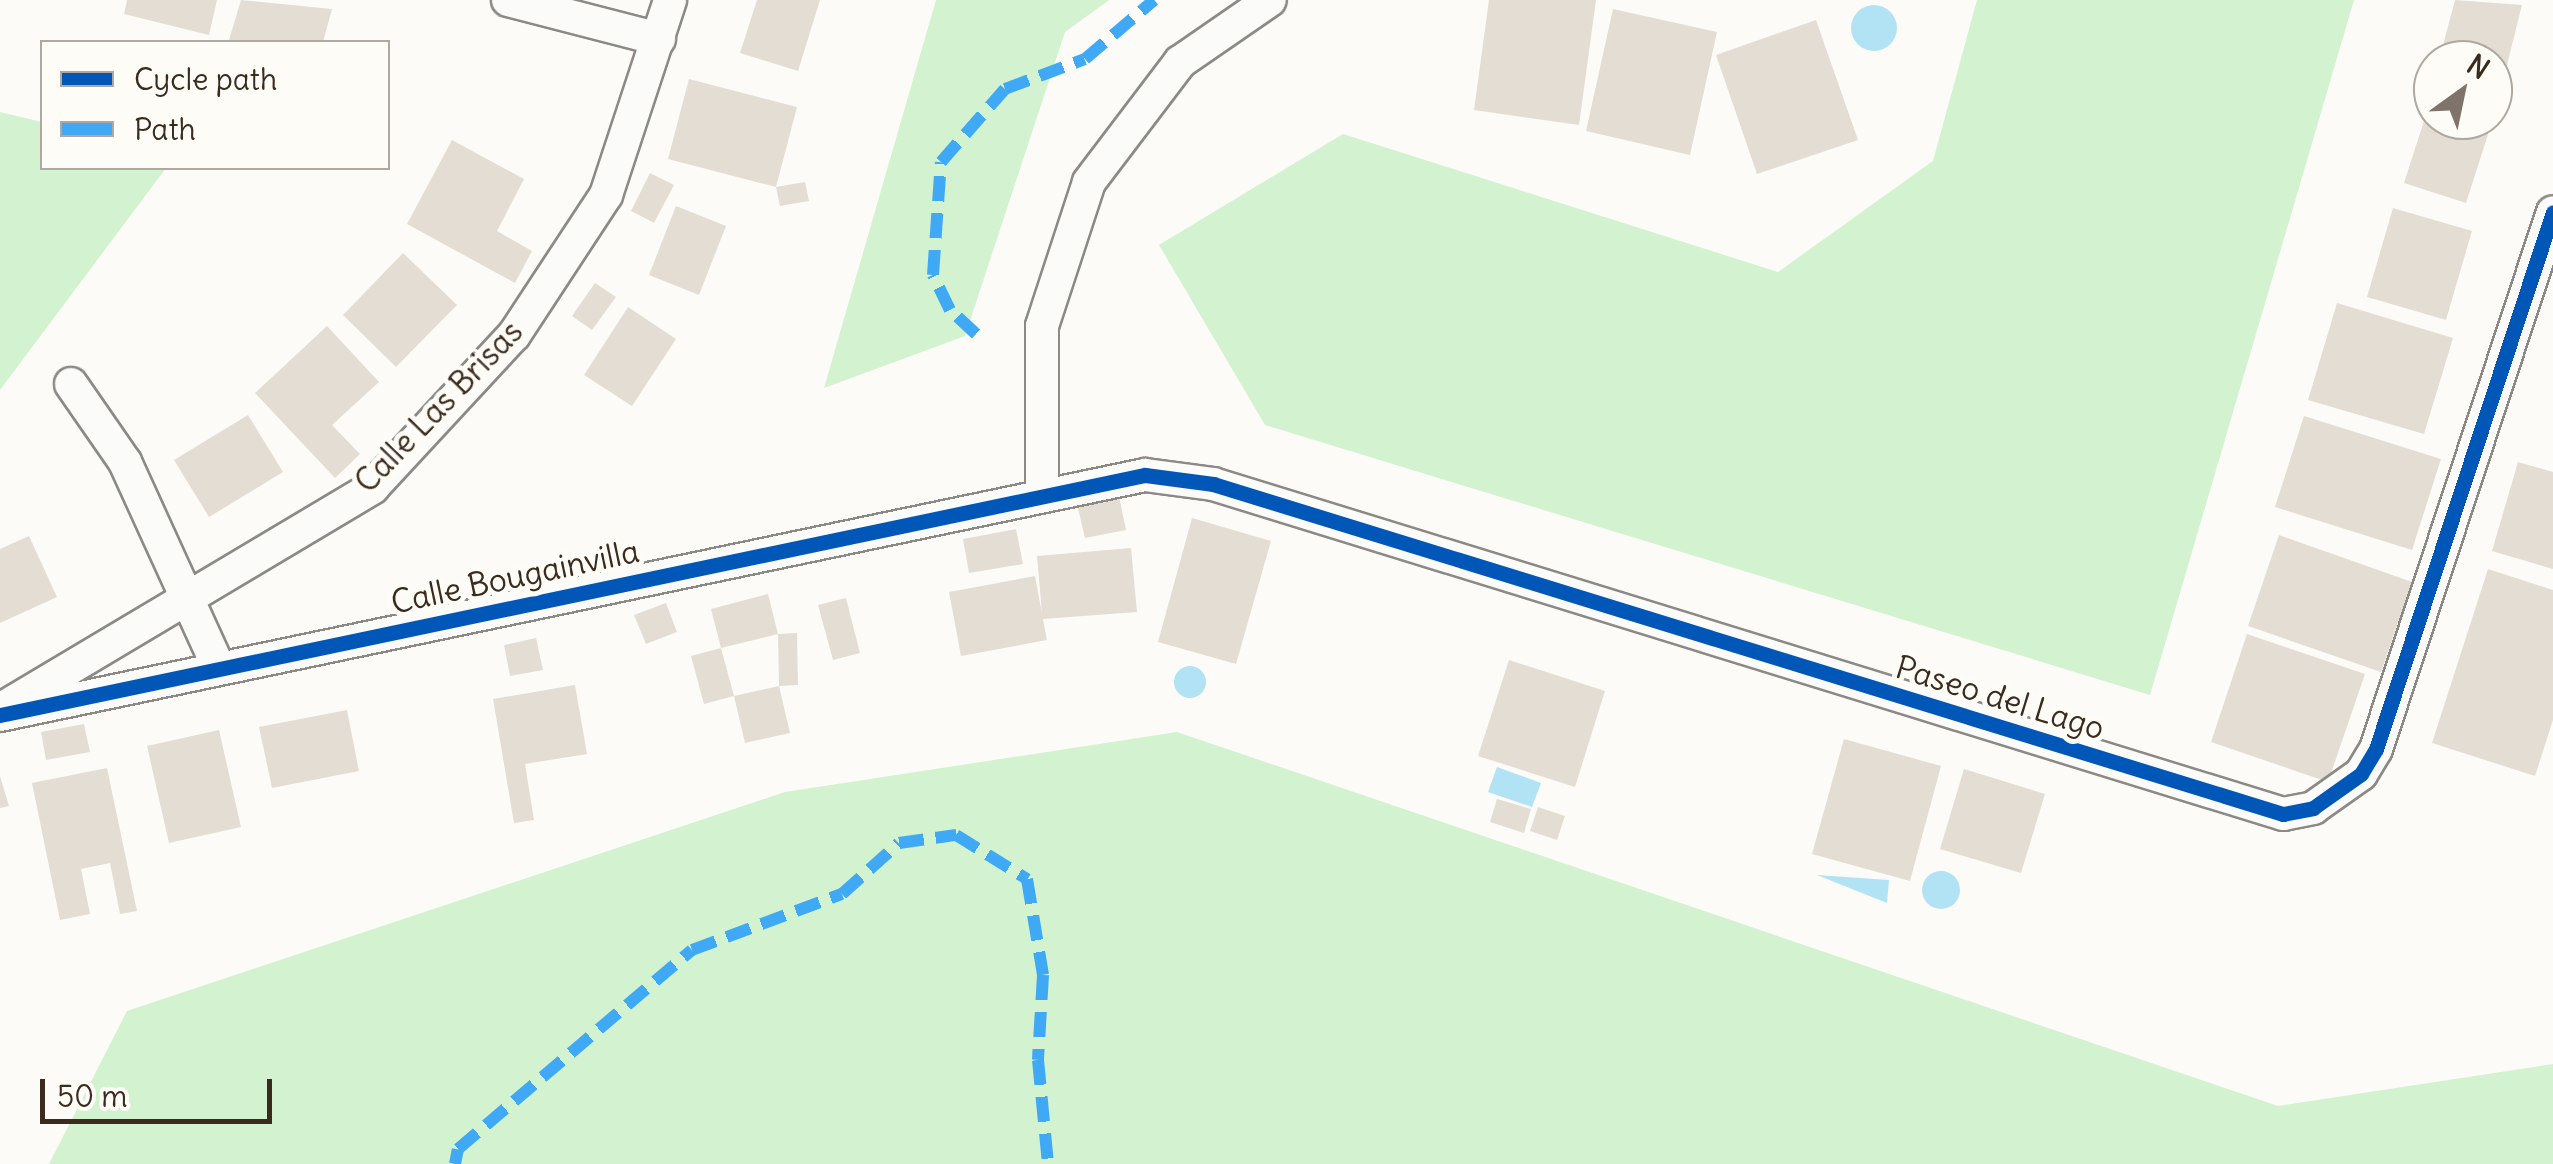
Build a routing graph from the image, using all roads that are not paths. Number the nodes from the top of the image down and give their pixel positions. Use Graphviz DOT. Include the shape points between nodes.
graph roads {
  1 [pos="508,0"];
  2 [pos="670,0"];
  3 [pos="1270,0"];
  4 [pos="659,39"];
  5 [pos="2553,212"];
  6 [pos="71,384"];
  7 [pos="1042,492"];
  8 [pos="189,597"];
  9 [pos="219,668"];
  10 [pos="0,712"];
  1 -- 4 [label="street"];
  2 -- 4 [label="street, Calle Las Brisas"];
  3 -- 7 [label="street" via="1180,62 1089,182 1042,326"];
  4 -- 8 [label="street, Calle Las Brisas" via="606,195 514,335 373,486"];
  5 -- 7 [label="street, Paseo del Lago" via="2376,749 2339,794 2283,814 1213,484 1145,475"];
  6 -- 8 [label="street" via="126,462"];
  7 -- 9 [label="street, Calle Bougainvilla"];
  8 -- 9 [label="street"];
  8 -- 10 [label="street, Calle Las Brisas"];
  9 -- 10 [label="street, Calle Bougainvilla"];
}
